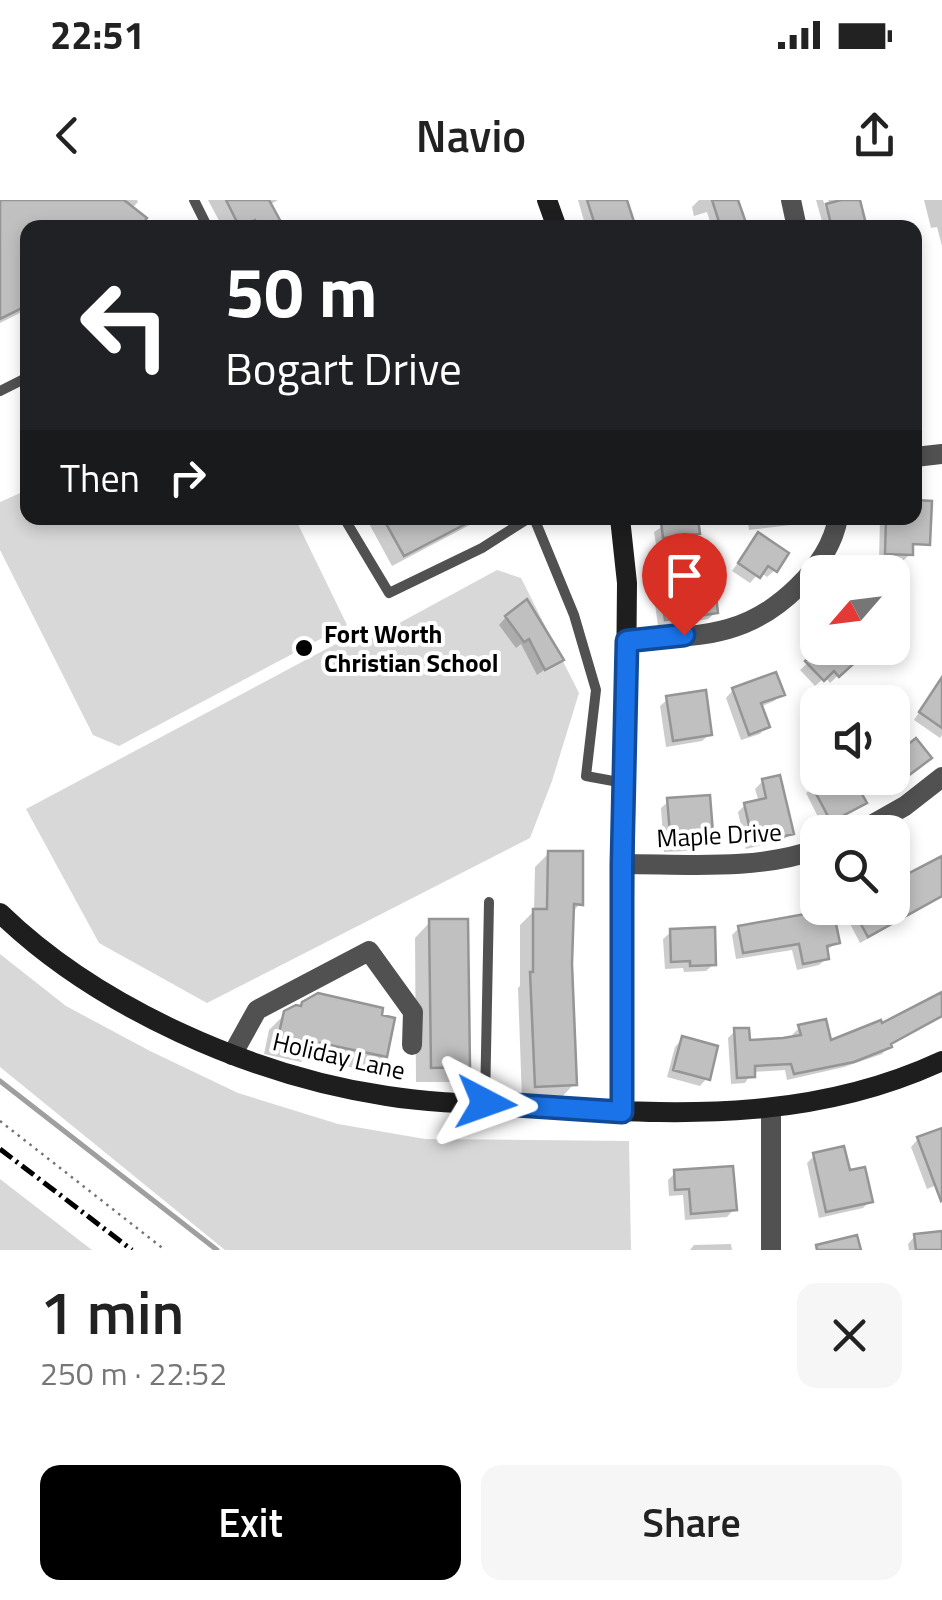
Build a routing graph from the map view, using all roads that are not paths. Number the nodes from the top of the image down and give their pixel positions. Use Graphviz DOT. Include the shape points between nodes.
graph roads {
  1 [pos="348,525"];
  2 [pos="520,525"];
  3 [pos="535,525"];
  4 [pos="621,525"];
  5 [pos="835,525"];
  6 [pos="627,641"];
  7 [pos="942,777"];
  8 [pos="624,783"];
  9 [pos="890,815"];
  10 [pos="800,856"];
  11 [pos="622,864"];
  12 [pos="489,902"];
  13 [pos="0,913"];
  14 [pos="412,1045"];
  15 [pos="232,1055"];
  16 [pos="942,1061"];
  17 [pos="486,1103"];
  18 [pos="771,1110"];
  19 [pos="622,1112"];
  20 [pos="771,1250"];
  1 -- 2 [label="lane" via="390,593"];
  3 -- 8 [label="lane" via="574,616 596,690 586,776"];
  4 -- 6 [label="street"];
  5 -- 6 [label="street" via="809,575 749,620 713,632"];
  6 -- 8 [label="street"];
  7 -- 9 [label="street"];
  8 -- 11 [label="street"];
  10 -- 11 [label="street, Maple Drive" via="749,864"];
  11 -- 19 [label="street"];
  12 -- 17 [label="lane"];
  13 -- 15 [label="street, Holiday Lane" via="114,996"];
  14 -- 15 [label="street" via="413,1012 370,951 256,1010"];
  15 -- 17 [label="street, Holiday Lane" via="388,1096"];
  16 -- 18 [label="street, Holiday Lane" via="836,1098"];
  17 -- 19 [label="street, Holiday Lane"];
  18 -- 19 [label="street, Holiday Lane"];
  18 -- 20 [label="street"];
}
